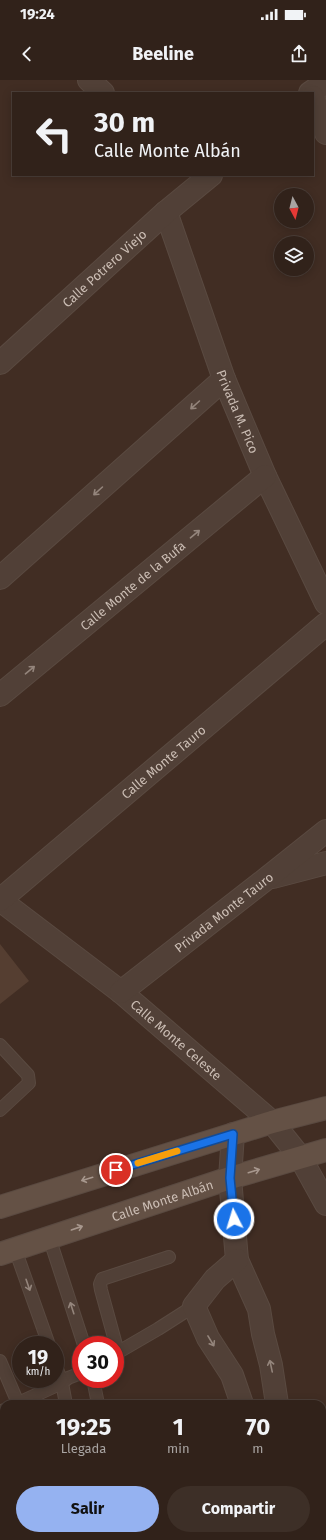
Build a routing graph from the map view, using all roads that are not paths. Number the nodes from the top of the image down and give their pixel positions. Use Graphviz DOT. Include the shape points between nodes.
graph roads {
  1 [pos="89,80"];
  2 [pos="102,92"];
  3 [pos="314,93"];
  4 [pos="326,133"];
  5 [pos="200,178"];
  6 [pos="166,212"];
  7 [pos="0,363"];
  8 [pos="224,379"];
  9 [pos="265,476"];
  10 [pos="0,578"];
  11 [pos="326,603"];
  12 [pos="326,624"];
  13 [pos="0,695"];
  14 [pos="326,830"];
  15 [pos="326,863"];
  16 [pos="266,879"];
  17 [pos="0,900"];
  18 [pos="121,992"];
  19 [pos="0,1045"];
  20 [pos="326,1108"];
  21 [pos="0,1110"];
  22 [pos="272,1122"];
  23 [pos="233,1134"];
  24 [pos="326,1150"];
  25 [pos="300,1157"];
  26 [pos="230,1178"];
  27 [pos="326,1204"];
  28 [pos="0,1207"];
  29 [pos="49,1237"];
  30 [pos="8,1251"];
  31 [pos="169,1257"];
  32 [pos="237,1260"];
  33 [pos="194,1306"];
  34 [pos="45,1336"];
  35 [pos="81,1336"];
  36 [pos="112,1336"];
  37 [pos="124,1348"];
  38 [pos="0,1361"];
  39 [pos="51,1388"];
  40 [pos="63,1388"];
  41 [pos="95,1388"];
  42 [pos="16,1400"];
  43 [pos="24,1400"];
  44 [pos="65,1400"];
  45 [pos="97,1400"];
  46 [pos="241,1400"];
  47 [pos="276,1400"];
  1 -- 2 [label="street"];
  3 -- 4 [label="street"];
  5 -- 6 [label="street, Calle Potrero Viejo"];
  6 -- 7 [label="street, Calle Potrero Viejo"];
  6 -- 8 [label="street, Privada M. Pico"];
  8 -- 9 [label="street, Privada M. Pico"];
  8 -- 10 [label="street, one-way"];
  9 -- 11 [label="street, Privada M. Pico"];
  13 -- 9 [label="street, Calle Monte de la Bufa, one-way"];
  12 -- 17 [label="street, Calle Monte Tauro"];
  14 -- 16 [label="street, Privada Monte Tauro"];
  15 -- 16 [label="street"];
  16 -- 18 [label="street, Privada Monte Tauro"];
  17 -- 18 [label="street, Calle Monte Celeste"];
  18 -- 22 [label="street, Calle Monte Celeste"];
  19 -- 21 [label="lane" via="30,1080"];
  20 -- 22 [label="main road"];
  22 -- 23 [label="main road"];
  22 -- 25 [label="street, Calle Monte Celeste"];
  23 -- 26 [label="street"];
  23 -- 28 [label="main road, one-way"];
  24 -- 25 [label="main road, Calle Monte Albán"];
  26 -- 25 [label="main road, Calle Monte Albán, one-way"];
  25 -- 27 [label="street, Calle Monte Celeste"];
  29 -- 26 [label="main road, Calle Monte Albán, one-way"];
  26 -- 32 [label="street"];
  29 -- 30 [label="main road, Calle Monte Albán"];
  35 -- 29 [label="lane, one-way"];
  30 -- 34 [label="lane, one-way"];
  31 -- 36 [label="lane" via="102,1279 101,1290"];
  32 -- 33 [label="street" via="215,1279"];
  47 -- 32 [label="street, one-way" via="259,1309"];
  33 -- 37 [label="lane"];
  33 -- 46 [label="street, one-way" via="208,1338 232,1375"];
  38 -- 42 [label="lane"];
  39 -- 43 [label="lane"];
  40 -- 44 [label="lane"];
  41 -- 45 [label="lane"];
}
